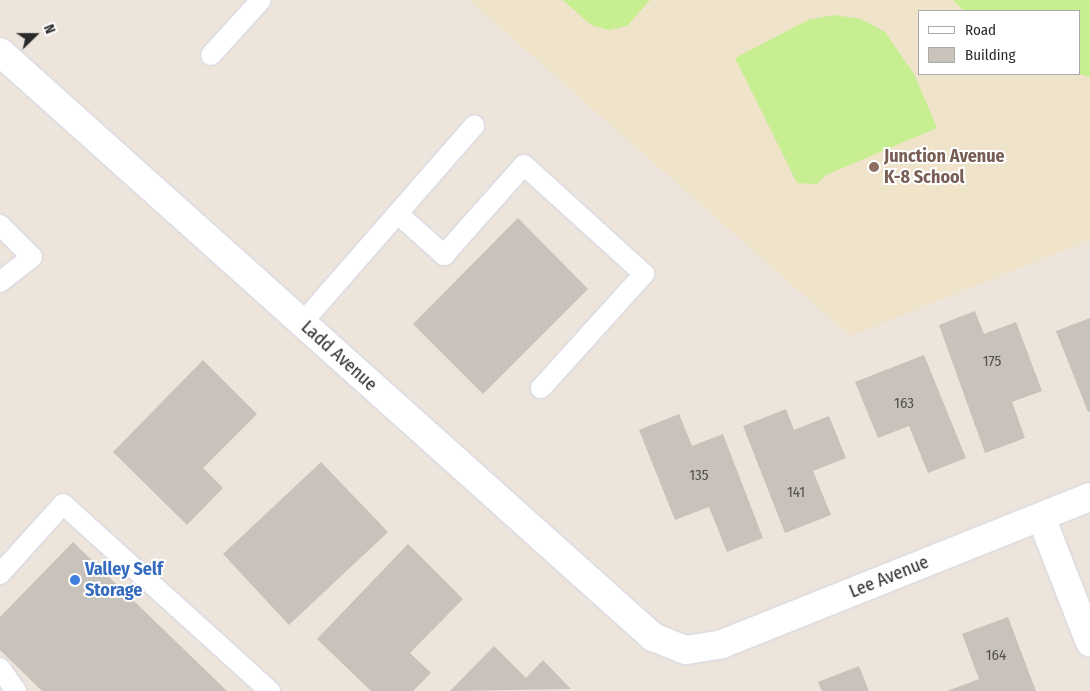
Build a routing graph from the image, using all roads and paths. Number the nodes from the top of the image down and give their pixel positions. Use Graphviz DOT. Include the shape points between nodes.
graph roads {
  1 [pos="260,0"];
  2 [pos="0,52"];
  3 [pos="211,55"];
  4 [pos="474,126"];
  5 [pos="398,214"];
  6 [pos="0,225"];
  7 [pos="0,282"];
  8 [pos="302,323"];
  9 [pos="541,388"];
  10 [pos="1090,497"];
  11 [pos="1041,517"];
  12 [pos="0,574"];
  13 [pos="1090,643"];
  14 [pos="686,650"];
  15 [pos="0,668"];
  16 [pos="16,691"];
  17 [pos="270,691"];
  1 -- 3 [label="lane"];
  2 -- 8 [label="street, Ladd Avenue"];
  4 -- 5 [label="lane"];
  5 -- 8 [label="lane"];
  5 -- 9 [label="lane" via="444,255 524,165 644,274"];
  6 -- 7 [label="lane" via="32,257"];
  8 -- 14 [label="street, Ladd Avenue" via="653,637"];
  10 -- 11 [label="street, Lee Avenue"];
  11 -- 13 [label="street"];
  11 -- 14 [label="street, Lee Avenue" via="722,644"];
  12 -- 17 [label="lane" via="63,504"];
  15 -- 16 [label="lane"];
}
